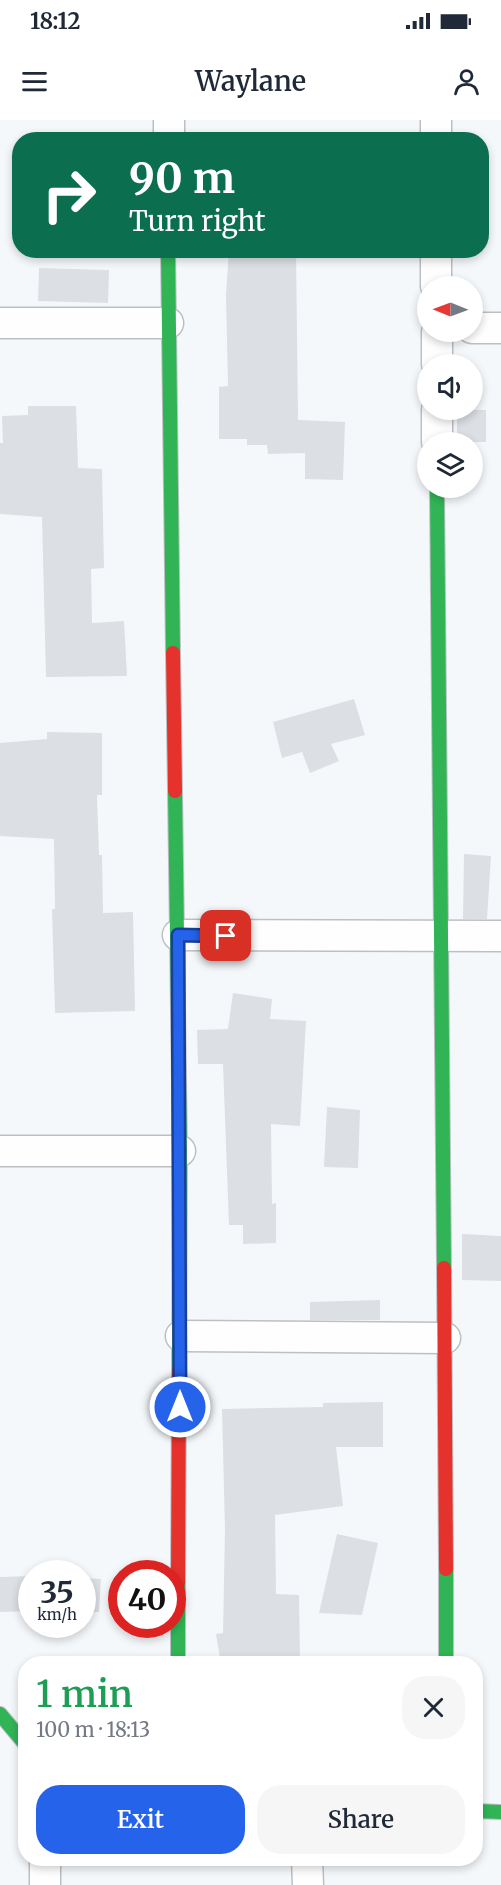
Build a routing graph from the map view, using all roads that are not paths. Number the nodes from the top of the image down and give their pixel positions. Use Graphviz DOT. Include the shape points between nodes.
graph roads {
  1 [pos="168,258"];
  2 [pos="436,258"];
  3 [pos="436,276"];
  4 [pos="0,323"];
  5 [pos="168,323"];
  6 [pos="483,328"];
  7 [pos="501,328"];
  8 [pos="437,498"];
  9 [pos="178,935"];
  10 [pos="439,936"];
  11 [pos="501,936"];
  12 [pos="0,1151"];
  13 [pos="180,1151"];
  14 [pos="181,1336"];
  15 [pos="445,1338"];
  16 [pos="178,1656"];
  17 [pos="446,1656"];
  18 [pos="0,1714"];
  19 [pos="18,1735"];
  20 [pos="483,1811"];
  21 [pos="501,1812"];
  22 [pos="45,1866"];
  23 [pos="307,1866"];
  24 [pos="45,1885"];
  25 [pos="308,1885"];
  1 -- 5 [label="street"];
  2 -- 3 [label="street"];
  4 -- 5 [label="street"];
  5 -- 9 [label="street"];
  6 -- 7 [label="street"];
  8 -- 10 [label="street"];
  9 -- 10 [label="street"];
  9 -- 13 [label="street"];
  10 -- 11 [label="street"];
  10 -- 15 [label="street"];
  12 -- 13 [label="street"];
  13 -- 14 [label="street"];
  14 -- 15 [label="street"];
  14 -- 16 [label="street"];
  15 -- 17 [label="street"];
  18 -- 19 [label="street"];
  20 -- 21 [label="street"];
  22 -- 24 [label="street"];
  23 -- 25 [label="street"];
}
